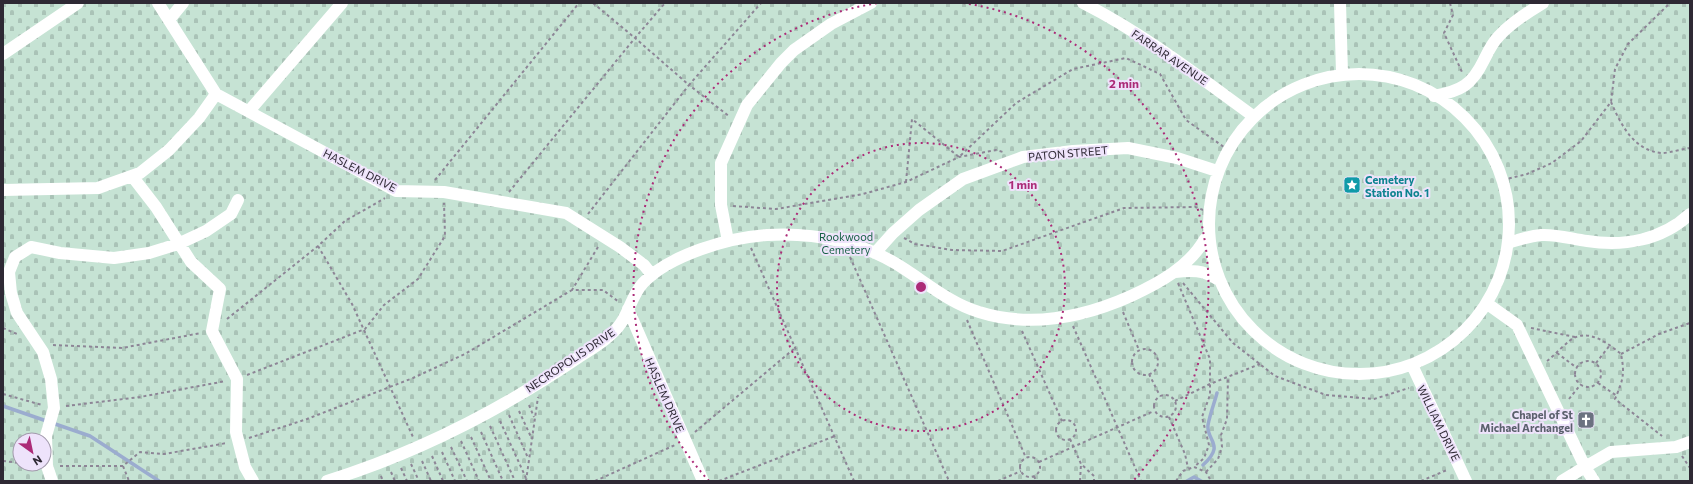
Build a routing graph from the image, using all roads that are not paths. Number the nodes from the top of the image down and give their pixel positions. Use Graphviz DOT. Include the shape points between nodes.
graph roads {
  1 [pos="78,3"];
  2 [pos="158,3"];
  3 [pos="183,3"];
  4 [pos="342,3"];
  5 [pos="871,3"];
  6 [pos="1083,3"];
  7 [pos="1340,3"];
  8 [pos="1544,3"];
  9 [pos="169,20"];
  10 [pos="3,54"];
  11 [pos="1342,74"];
  12 [pos="216,94"];
  13 [pos="1434,96"];
  14 [pos="249,112"];
  15 [pos="1253,116"];
  16 [pos="1217,171"];
  17 [pos="132,176"];
  18 [pos="3,190"];
  19 [pos="238,200"];
  20 [pos="1690,214"];
  21 [pos="1205,239"];
  22 [pos="728,241"];
  23 [pos="1511,242"];
  24 [pos="178,244"];
  25 [pos="875,253"];
  26 [pos="1174,273"];
  27 [pos="652,275"];
  28 [pos="1217,279"];
  29 [pos="1489,305"];
  30 [pos="628,309"];
  31 [pos="1412,365"];
  32 [pos="1690,442"];
  33 [pos="1584,467"];
  34 [pos="52,481"];
  35 [pos="253,481"];
  36 [pos="327,481"];
  37 [pos="703,481"];
  38 [pos="1466,481"];
  39 [pos="1562,481"];
  40 [pos="1594,481"];
  1 -- 10 [label="street"];
  2 -- 9 [label="street, HASLEM DRIVE"];
  3 -- 9 [label="street"];
  4 -- 14 [label="street"];
  5 -- 22 [label="street" via="831,24 787,56 747,104 721,163 721,205"];
  6 -- 15 [label="street, FARRAR AVENUE" via="1148,41"];
  7 -- 11 [label="street"];
  8 -- 13 [label="street" via="1523,16 1498,37 1468,84"];
  9 -- 12 [label="street, HASLEM DRIVE"];
  11 -- 13 [label="street" via="1375,76"];
  11 -- 15 [label="street" via="1308,79 1294,85 1266,103"];
  12 -- 14 [label="street, HASLEM DRIVE"];
  12 -- 17 [label="street" via="199,118 169,150 140,173"];
  13 -- 23 [label="street" via="1460,115 1480,137 1495,160 1510,210"];
  14 -- 27 [label="street, HASLEM DRIVE" via="396,191 444,192 566,213 635,258"];
  15 -- 16 [label="street" via="1228,150"];
  16 -- 21 [label="street" via="1206,211"];
  16 -- 25 [label="street, PATON STREET" via="1177,158 1128,148 1023,157 963,179 919,210"];
  17 -- 18 [label="street" via="98,188"];
  17 -- 24 [label="street" via="156,207"];
  19 -- 24 [label="street" via="231,214"];
  20 -- 23 [label="street" via="1666,232 1631,242 1591,242 1542,235"];
  21 -- 26 [label="street, NECROPOLIS DRIVE" via="1196,254"];
  21 -- 28 [label="street"];
  22 -- 25 [label="street, NECROPOLIS DRIVE" via="746,237 809,236 844,242"];
  22 -- 27 [label="street, NECROPOLIS DRIVE" via="691,254"];
  23 -- 29 [label="street" via="1501,279"];
  24 -- 34 [label="street" via="149,253 114,258 60,254 31,247 15,257 9,272 10,293 17,313 43,352 50,379 53,410 46,436"];
  24 -- 35 [label="street" via="191,262 220,289 212,331 237,379 236,432 245,467"];
  25 -- 26 [label="street, NECROPOLIS DRIVE" via="891,260 960,304 978,312 1017,319 1068,316 1118,302"];
  26 -- 28 [label="street, NECROPOLIS DRIVE" via="1196,270"];
  27 -- 30 [label="street, NECROPOLIS DRIVE" via="636,292"];
  28 -- 31 [label="street" via="1229,301 1249,325 1270,343 1294,356 1320,366 1346,369 1389,369"];
  29 -- 31 [label="street" via="1472,327 1453,345"];
  29 -- 33 [label="street" via="1517,325"];
  30 -- 36 [label="street, NECROPOLIS DRIVE" via="612,333 535,385 465,425 417,448"];
  30 -- 37 [label="street, HASLEM DRIVE"];
  31 -- 38 [label="street, WILLIAM DRIVE"];
  32 -- 33 [label="street" via="1676,446 1611,452"];
  33 -- 39 [label="street"];
  33 -- 40 [label="street"];
}
